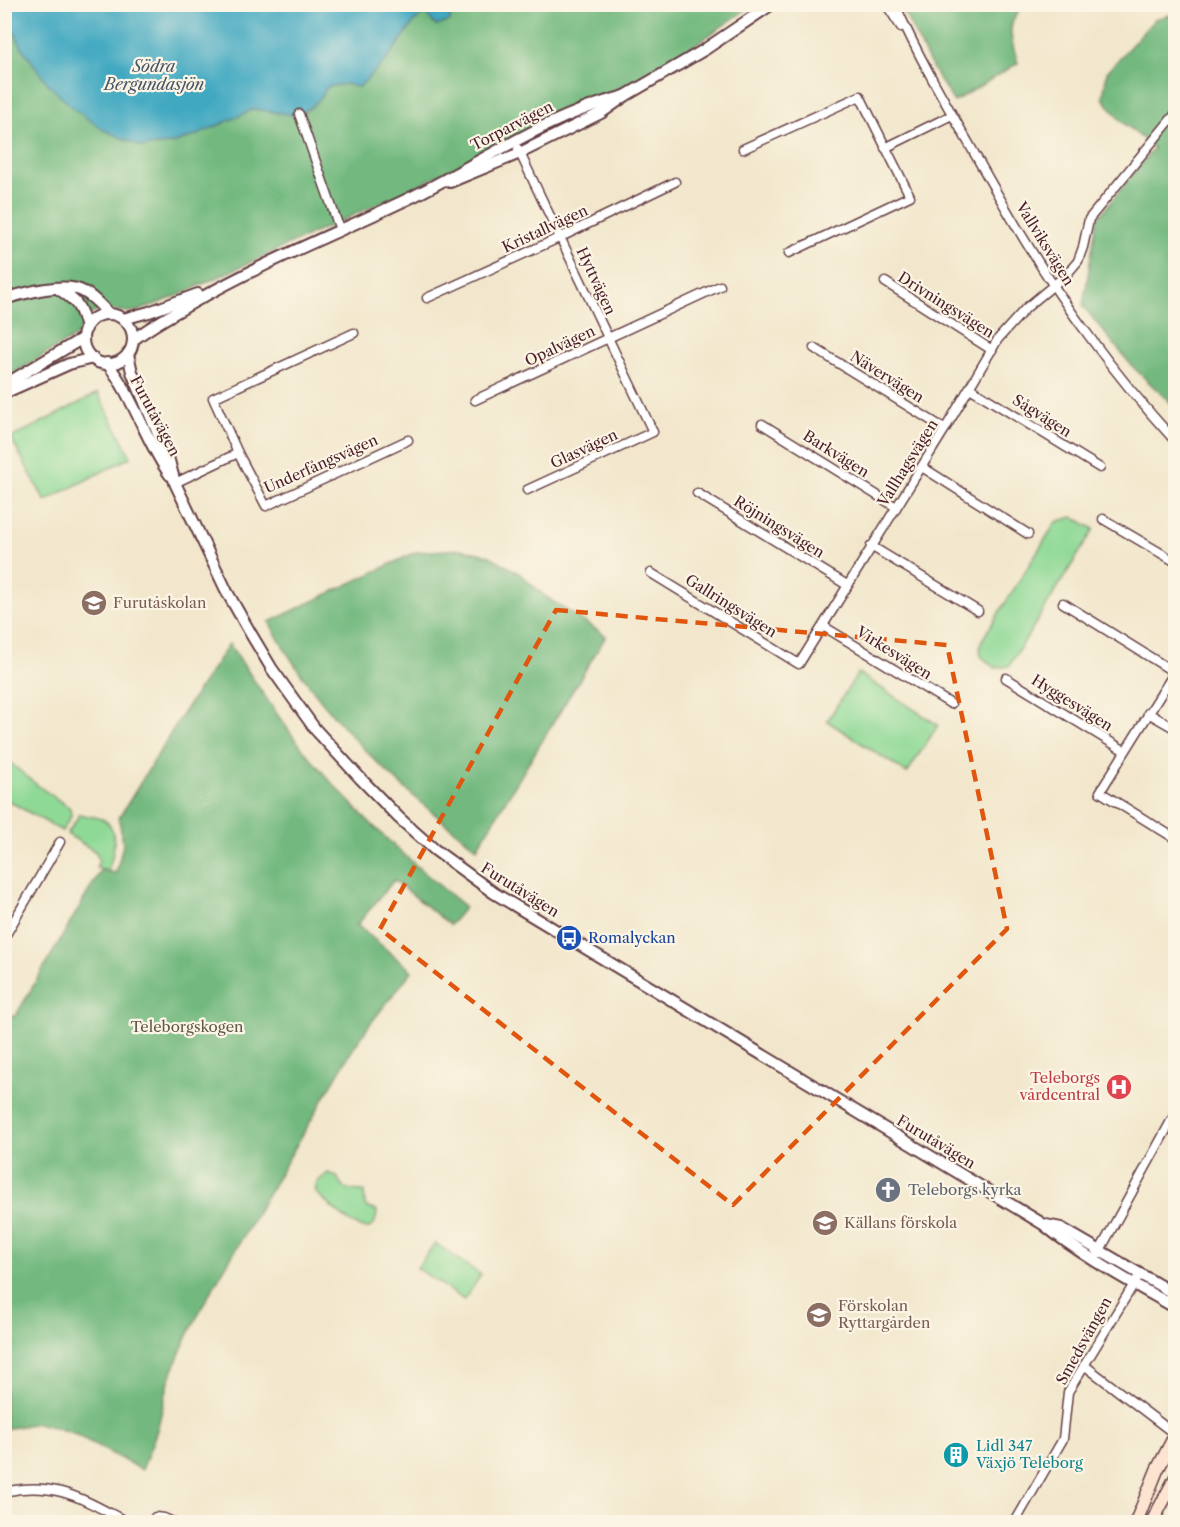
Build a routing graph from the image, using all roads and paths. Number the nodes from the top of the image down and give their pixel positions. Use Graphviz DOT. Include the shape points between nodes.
graph roads {
  1 [pos="763,4"];
  2 [pos="772,4"];
  3 [pos="886,4"];
  4 [pos="895,4"];
  5 [pos="730,34"];
  6 [pos="913,44"];
  7 [pos="625,96"];
  8 [pos="1176,113"];
  9 [pos="299,114"];
  10 [pos="952,115"];
  11 [pos="514,141"];
  12 [pos="885,148"];
  13 [pos="743,149"];
  14 [pos="520,153"];
  15 [pos="675,182"];
  16 [pos="418,194"];
  17 [pos="340,230"];
  18 [pos="561,237"];
  19 [pos="789,253"];
  20 [pos="885,282"];
  21 [pos="226,283"];
  22 [pos="720,286"];
  23 [pos="1055,286"];
  24 [pos="57,288"];
  25 [pos="427,298"];
  26 [pos="4,299"];
  27 [pos="109,314"];
  28 [pos="123,319"];
  29 [pos="85,333"];
  30 [pos="354,333"];
  31 [pos="608,338"];
  32 [pos="133,340"];
  33 [pos="814,348"];
  34 [pos="992,350"];
  35 [pos="128,354"];
  36 [pos="93,358"];
  37 [pos="107,363"];
  38 [pos="4,385"];
  39 [pos="970,388"];
  40 [pos="4,393"];
  41 [pos="475,400"];
  42 [pos="762,424"];
  43 [pos="1176,427"];
  44 [pos="945,429"];
  45 [pos="653,432"];
  46 [pos="1167,433"];
  47 [pos="408,440"];
  48 [pos="1176,442"];
  49 [pos="238,453"];
  50 [pos="922,467"];
  51 [pos="1100,468"];
  52 [pos="175,483"];
  53 [pos="527,490"];
  54 [pos="697,493"];
  55 [pos="896,507"];
  56 [pos="1103,519"];
  57 [pos="1029,534"];
  58 [pos="871,546"];
  59 [pos="1176,562"];
  60 [pos="651,573"];
  61 [pos="847,585"];
  62 [pos="1063,603"];
  63 [pos="978,611"];
  64 [pos="823,626"];
  65 [pos="796,662"];
  66 [pos="1175,671"];
  67 [pos="1006,678"];
  68 [pos="951,704"];
  69 [pos="1149,713"];
  70 [pos="1176,729"];
  71 [pos="1125,751"];
  72 [pos="1176,839"];
  73 [pos="60,842"];
  74 [pos="4,938"];
  75 [pos="1176,1112"];
  76 [pos="1098,1255"];
  77 [pos="1137,1278"];
  78 [pos="1176,1295"];
  79 [pos="1176,1308"];
  80 [pos="1084,1365"];
  81 [pos="1175,1435"];
  82 [pos="1176,1477"];
  83 [pos="4,1492"];
  84 [pos="128,1522"];
  85 [pos="152,1522"];
  86 [pos="172,1522"];
  87 [pos="1016,1522"];
  88 [pos="1136,1522"];
  89 [pos="1152,1522"];
  1 -- 5 [label="street, Torparvägen"];
  2 -- 5 [label="street, Torparvägen"];
  3 -- 6 [label="street, Vallviksvägen"];
  4 -- 6 [label="street, Vallviksvägen"];
  5 -- 7 [label="street, Torparvägen"];
  6 -- 10 [label="street, Vallviksvägen"];
  7 -- 11 [label="street, Torparvägen" via="599,102"];
  7 -- 14 [label="street, Torparvägen" via="601,113"];
  8 -- 23 [label="street, Vallhagsvägen" via="1089,219 1078,261"];
  9 -- 17 [label="street"];
  10 -- 12 [label="street"];
  10 -- 23 [label="street, Vallviksvägen"];
  11 -- 14 [label="street, Hyttvägen"];
  11 -- 16 [label="street, Torparvägen"];
  12 -- 13 [label="street" via="860,96"];
  12 -- 19 [label="street" via="910,196"];
  14 -- 16 [label="street, Torparvägen"];
  14 -- 18 [label="street, Hyttvägen"];
  15 -- 18 [label="street, Kristallvägen"];
  16 -- 17 [label="street, Torparvägen"];
  17 -- 21 [label="street, Torparvägen"];
  18 -- 25 [label="street, Kristallvägen"];
  18 -- 31 [label="street, Hyttvägen"];
  20 -- 34 [label="street, Drivningsvägen"];
  21 -- 28 [label="street, Torparvägen"];
  21 -- 32 [label="street, Torparvägen"];
  22 -- 31 [label="street, Opalvägen"];
  23 -- 34 [label="street, Vallhagsvägen" via="1026,308"];
  23 -- 46 [label="street, Vallviksvägen" via="1087,334"];
  24 -- 26 [label="street"];
  24 -- 27 [label="street" via="83,291"];
  24 -- 29 [label="street" via="82,309"];
  27 -- 28 [label="street"];
  27 -- 29 [label="street" via="95,318"];
  28 -- 32 [label="street"];
  29 -- 36 [label="street" via="85,347"];
  29 -- 38 [label="street"];
  30 -- 49 [label="street, Underfångsvägen" via="213,398"];
  31 -- 41 [label="street, Opalvägen"];
  31 -- 45 [label="street, Hyttvägen"];
  32 -- 35 [label="street"];
  33 -- 44 [label="street, Nävervägen"];
  34 -- 39 [label="street, Vallhagsvägen"];
  35 -- 37 [label="street"];
  35 -- 52 [label="street, Furutåvägen"];
  36 -- 37 [label="street"];
  36 -- 40 [label="street" via="69,364"];
  37 -- 52 [label="street, Furutåvägen"];
  39 -- 44 [label="street, Vallhagsvägen"];
  39 -- 51 [label="street, Sågvägen"];
  42 -- 55 [label="street, Barkvägen"];
  43 -- 46 [label="street"];
  44 -- 50 [label="street, Vallhagsvägen"];
  45 -- 53 [label="street, Glasvägen"];
  46 -- 48 [label="street, Vallviksvägen"];
  47 -- 49 [label="street, Underfångsvägen" via="266,506"];
  49 -- 52 [label="street"];
  50 -- 55 [label="street, Vallhagsvägen"];
  50 -- 57 [label="street"];
  52 -- 76 [label="street, Furutåvägen" via="227,592 272,669 315,729 399,818 435,850 494,893 1043,1224 1057,1237"];
  54 -- 61 [label="street, Röjningsvägen"];
  55 -- 58 [label="street, Vallhagsvägen"];
  56 -- 59 [label="street"];
  58 -- 61 [label="street, Vallhagsvägen"];
  58 -- 63 [label="street"];
  60 -- 65 [label="street, Gallringsvägen"];
  61 -- 64 [label="street, Vallhagsvägen"];
  62 -- 66 [label="street"];
  64 -- 65 [label="street, Vallhagsvägen" via="799,664"];
  64 -- 68 [label="street, Virkesvägen"];
  66 -- 69 [label="street"];
  67 -- 71 [label="street, Hyggesvägen"];
  69 -- 70 [label="street"];
  69 -- 71 [label="street"];
  71 -- 72 [label="street" via="1100,792"];
  73 -- 74 [label="street"];
  75 -- 76 [label="street"];
  76 -- 77 [label="street, Furutåvägen"];
  77 -- 78 [label="street, Furutåvägen"];
  77 -- 79 [label="street, Furutåvägen"];
  77 -- 80 [label="street, Smedsvängen"];
  80 -- 81 [label="street"];
  80 -- 87 [label="street, Smedsvängen" via="1068,1392 1063,1439"];
  81 -- 88 [label="main road"];
  82 -- 89 [label="main road"];
  83 -- 84 [label="street" via="41,1488 61,1491"];
  85 -- 86 [label="street" via="155,1517"];
}
